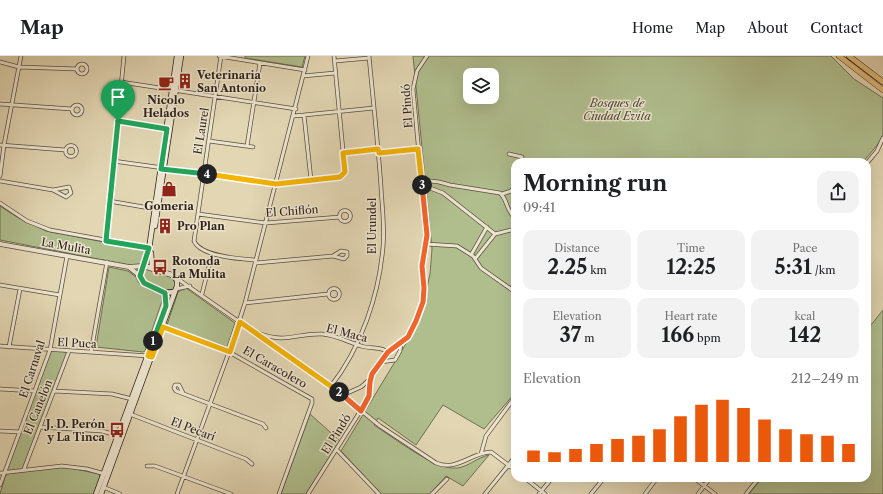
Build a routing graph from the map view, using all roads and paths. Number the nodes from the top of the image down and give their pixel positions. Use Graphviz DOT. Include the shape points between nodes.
graph roads {
  1 [pos="22,56"];
  2 [pos="124,56"];
  3 [pos="178,56"];
  4 [pos="181,56"];
  5 [pos="220,56"];
  6 [pos="308,56"];
  7 [pos="334,56"];
  8 [pos="427,56"];
  9 [pos="839,56"];
  10 [pos="849,56"];
  11 [pos="369,57"];
  12 [pos="242,58"];
  13 [pos="334,61"];
  14 [pos="0,62"];
  15 [pos="260,63"];
  16 [pos="19,67"];
  17 [pos="77,69"];
  18 [pos="305,70"];
  19 [pos="336,73"];
  20 [pos="304,76"];
  21 [pos="121,82"];
  22 [pos="883,82"];
  23 [pos="174,90"];
  24 [pos="883,90"];
  25 [pos="215,95"];
  26 [pos="254,102"];
  27 [pos="0,104"];
  28 [pos="12,106"];
  29 [pos="374,108"];
  30 [pos="72,109"];
  31 [pos="296,109"];
  32 [pos="339,112"];
  33 [pos="304,115"];
  34 [pos="294,116"];
  35 [pos="118,121"];
  36 [pos="167,129"];
  37 [pos="883,138"];
  38 [pos="209,141"];
  39 [pos="2,145"];
  40 [pos="247,146"];
  41 [pos="253,147"];
  42 [pos="418,149"];
  43 [pos="65,150"];
  44 [pos="378,151"];
  45 [pos="343,153"];
  46 [pos="510,154"];
  47 [pos="522,158"];
  48 [pos="871,158"];
  49 [pos="114,161"];
  50 [pos="163,169"];
  51 [pos="204,174"];
  52 [pos="0,176"];
  53 [pos="311,180"];
  54 [pos="421,180"];
  55 [pos="0,181"];
  56 [pos="276,184"];
  57 [pos="422,185"];
  58 [pos="54,190"];
  59 [pos="511,192"];
  60 [pos="502,194"];
  61 [pos="109,201"];
  62 [pos="0,203"];
  63 [pos="155,209"];
  64 [pos="198,214"];
  65 [pos="511,214"];
  66 [pos="340,217"];
  67 [pos="266,223"];
  68 [pos="487,227"];
  69 [pos="511,229"];
  70 [pos="495,234"];
  71 [pos="106,241"];
  72 [pos="0,244"];
  73 [pos="426,244"];
  74 [pos="149,248"];
  75 [pos="212,254"];
  76 [pos="471,255"];
  77 [pos="67,256"];
  78 [pos="333,256"];
  79 [pos="475,259"];
  80 [pos="256,261"];
  81 [pos="107,262"];
  82 [pos="144,266"];
  83 [pos="130,267"];
  84 [pos="152,267"];
  85 [pos="140,276"];
  86 [pos="175,277"];
  87 [pos="0,285"];
  88 [pos="191,287"];
  89 [pos="20,289"];
  90 [pos="511,289"];
  91 [pos="176,290"];
  92 [pos="165,293"];
  93 [pos="202,294"];
  94 [pos="328,294"];
  95 [pos="60,295"];
  96 [pos="246,303"];
  97 [pos="240,322"];
  98 [pos="161,326"];
  99 [pos="254,332"];
  100 [pos="402,342"];
  101 [pos="356,344"];
  102 [pos="0,346"];
  103 [pos="9,347"];
  104 [pos="50,350"];
  105 [pos="69,351"];
  106 [pos="91,352"];
  107 [pos="230,352"];
  108 [pos="388,352"];
  109 [pos="150,356"];
  110 [pos="379,363"];
  111 [pos="371,377"];
  112 [pos="331,386"];
  113 [pos="0,389"];
  114 [pos="35,391"];
  115 [pos="54,391"];
  116 [pos="183,393"];
  117 [pos="343,395"];
  118 [pos="134,399"];
  119 [pos="511,402"];
  120 [pos="210,404"];
  121 [pos="361,411"];
  122 [pos="129,414"];
  123 [pos="40,427"];
  124 [pos="266,428"];
  125 [pos="0,431"];
  126 [pos="20,432"];
  127 [pos="120,437"];
  128 [pos="197,440"];
  129 [pos="337,450"];
  130 [pos="481,454"];
  131 [pos="511,462"];
  132 [pos="252,464"];
  133 [pos="509,464"];
  134 [pos="147,466"];
  135 [pos="24,469"];
  136 [pos="0,473"];
  137 [pos="4,473"];
  138 [pos="106,475"];
  139 [pos="183,476"];
  140 [pos="447,479"];
  141 [pos="529,482"];
  142 [pos="549,482"];
  143 [pos="601,482"];
  144 [pos="655,482"];
  145 [pos="699,482"];
  146 [pos="707,482"];
  147 [pos="756,482"];
  148 [pos="0,485"];
  149 [pos="101,486"];
  150 [pos="704,486"];
  151 [pos="540,493"];
  152 [pos="96,494"];
  153 [pos="101,494"];
  154 [pos="120,494"];
  155 [pos="177,494"];
  156 [pos="231,494"];
  157 [pos="279,494"];
  158 [pos="308,494"];
  159 [pos="379,494"];
  160 [pos="432,494"];
  161 [pos="485,494"];
  162 [pos="545,494"];
  163 [pos="591,494"];
  164 [pos="645,494"];
  165 [pos="698,494"];
  166 [pos="714,494"];
  167 [pos="746,494"];
  1 -- 16 [label="street"];
  2 -- 21 [label="street"];
  3 -- 23 [label="main road"];
  4 -- 23 [label="main road"];
  5 -- 12 [label="street"];
  5 -- 25 [label="street, El Laurel"];
  6 -- 18 [label="street"];
  7 -- 13 [label="street"];
  8 -- 42 [label="street, El Pindó" via="414,77 412,89"];
  9 -- 24 [label="main road"];
  10 -- 22 [label="main road"];
  11 -- 13 [label="street"];
  11 -- 29 [label="street, El Urundel"];
  12 -- 15 [label="street"];
  13 -- 19 [label="street"];
  14 -- 16 [label="street"];
  15 -- 18 [label="street"];
  15 -- 26 [label="street"];
  16 -- 17 [label="street"];
  16 -- 28 [label="street"];
  18 -- 20 [label="street"];
  19 -- 20 [label="street"];
  19 -- 32 [label="street"];
  20 -- 31 [label="street"];
  21 -- 23 [label="street"];
  21 -- 35 [label="street"];
  23 -- 25 [label="street"];
  23 -- 36 [label="main road"];
  23 -- 50 [label="main road"];
  25 -- 26 [label="street"];
  25 -- 38 [label="street, El Laurel"];
  26 -- 31 [label="street"];
  26 -- 40 [label="street"];
  27 -- 28 [label="street"];
  28 -- 30 [label="street"];
  28 -- 39 [label="street"];
  29 -- 32 [label="street"];
  29 -- 44 [label="street, El Urundel"];
  31 -- 34 [label="street"];
  32 -- 33 [label="street"];
  32 -- 45 [label="street"];
  33 -- 34 [label="street"];
  33 -- 53 [label="street"];
  34 -- 56 [label="street"];
  35 -- 36 [label="street"];
  35 -- 49 [label="street"];
  36 -- 50 [label="main road"];
  37 -- 48 [label="street"];
  38 -- 40 [label="street"];
  38 -- 51 [label="street, El Laurel"];
  39 -- 43 [label="street"];
  39 -- 52 [label="street"];
  40 -- 41 [label="street"];
  42 -- 44 [label="street"];
  42 -- 54 [label="street, El Pindó"];
  44 -- 45 [label="street"];
  44 -- 101 [label="street, El Urundel" via="383,220 382,256 371,304"];
  45 -- 53 [label="street" via="344,174 340,177"];
  46 -- 47 [label="street"];
  49 -- 50 [label="street"];
  49 -- 61 [label="street"];
  50 -- 51 [label="street"];
  50 -- 63 [label="main road"];
  50 -- 84 [label="main road" via="150,256"];
  51 -- 56 [label="street"];
  51 -- 64 [label="street, El Laurel"];
  53 -- 56 [label="street"];
  54 -- 57 [label="street, El Pindó"];
  54 -- 60 [label="street"];
  55 -- 58 [label="street"];
  56 -- 67 [label="street"];
  57 -- 68 [label="street" via="443,193"];
  57 -- 73 [label="street, El Pindó"];
  58 -- 58 [label="street" via="66,197 71,193 69,187"];
  59 -- 60 [label="street"];
  60 -- 65 [label="street" via="506,208"];
  61 -- 63 [label="street"];
  61 -- 71 [label="street"];
  62 -- 71 [label="street" via="41,227"];
  63 -- 74 [label="main road"];
  64 -- 67 [label="street, El Chiflón"];
  64 -- 75 [label="street, El Laurel" via="194,241 196,245"];
  66 -- 67 [label="street, El Chiflón"];
  67 -- 80 [label="street"];
  68 -- 70 [label="street"];
  68 -- 76 [label="street"];
  69 -- 70 [label="street"];
  70 -- 79 [label="street"];
  71 -- 74 [label="street"];
  72 -- 77 [label="street, La Mulita"];
  73 -- 76 [label="street" via="455,245"];
  73 -- 100 [label="street, El Pindó" via="422,266 423,302 408,337"];
  74 -- 82 [label="main road"];
  75 -- 80 [label="street"];
  75 -- 93 [label="street"];
  76 -- 79 [label="street"];
  77 -- 81 [label="street, La Mulita"];
  77 -- 95 [label="street, El Carnaval"];
  78 -- 80 [label="street"];
  79 -- 90 [label="street" via="481,268"];
  80 -- 96 [label="street"];
  81 -- 83 [label="street, La Mulita"];
  81 -- 106 [label="street"];
  82 -- 83 [label="street, La Mulita"];
  82 -- 84 [label="main road"];
  82 -- 85 [label="main road" via="140,270"];
  83 -- 85 [label="street, La Mulita"];
  84 -- 86 [label="main road"];
  85 -- 92 [label="main road" via="144,283"];
  86 -- 88 [label="street"];
  86 -- 91 [label="main road" via="178,283"];
  87 -- 89 [label="street"];
  88 -- 91 [label="street"];
  88 -- 93 [label="street"];
  89 -- 95 [label="street"];
  89 -- 103 [label="street"];
  91 -- 92 [label="main road"];
  91 -- 98 [label="main road"];
  92 -- 98 [label="main road" via="166,306"];
  93 -- 97 [label="street"];
  94 -- 96 [label="street"];
  95 -- 104 [label="street, El Carnaval"];
  96 -- 97 [label="street"];
  97 -- 99 [label="street"];
  97 -- 107 [label="street"];
  98 -- 107 [label="street, El Caracolero"];
  98 -- 109 [label="main road"];
  99 -- 101 [label="street, El Maca" via="281,339 322,334"];
  99 -- 112 [label="street"];
  100 -- 108 [label="street, El Pindó"];
  100 -- 110 [label="street" via="395,360"];
  101 -- 108 [label="street, El Maca"];
  101 -- 112 [label="street, El Urundel"];
  102 -- 103 [label="street, El Puca"];
  103 -- 104 [label="street, El Puca"];
  104 -- 105 [label="street, El Puca"];
  104 -- 114 [label="street, El Carnaval"];
  105 -- 106 [label="street, El Puca"];
  105 -- 115 [label="street, El Canelón"];
  106 -- 109 [label="street, El Puca"];
  107 -- 120 [label="street"];
  107 -- 157 [label="street, El Caracolero" via="313,401"];
  108 -- 110 [label="street, El Pindó"];
  109 -- 118 [label="main road"];
  110 -- 111 [label="street, El Pindó"];
  111 -- 117 [label="street" via="361,387"];
  111 -- 121 [label="street, El Pindó" via="369,396"];
  112 -- 117 [label="street"];
  113 -- 114 [label="street"];
  114 -- 126 [label="street, El Carnaval"];
  115 -- 118 [label="street" via="112,394"];
  115 -- 123 [label="street, El Canelón"];
  116 -- 120 [label="street"];
  117 -- 121 [label="street"];
  118 -- 122 [label="main road"];
  119 -- 130 [label="street" via="486,436"];
  120 -- 124 [label="street" via="263,424"];
  120 -- 128 [label="street"];
  121 -- 129 [label="street, El Pindó"];
  121 -- 130 [label="street" via="408,446 440,464 455,465"];
  122 -- 127 [label="main road"];
  122 -- 128 [label="street, El Pecarí"];
  123 -- 127 [label="street" via="102,431"];
  123 -- 135 [label="street, El Canelón"];
  125 -- 126 [label="street"];
  126 -- 137 [label="street, El Carnaval"];
  127 -- 138 [label="main road"];
  128 -- 132 [label="street, El Pecarí" via="246,459"];
  128 -- 139 [label="street"];
  129 -- 158 [label="street, El Pindó"];
  129 -- 159 [label="street"];
  130 -- 133 [label="street" via="494,453"];
  131 -- 133 [label="street"];
  133 -- 161 [label="street"];
  134 -- 139 [label="street" via="155,466"];
  135 -- 137 [label="street"];
  135 -- 138 [label="street" via="62,466 87,469"];
  136 -- 137 [label="street"];
  137 -- 148 [label="street, El Carnaval"];
  138 -- 149 [label="main road"];
  139 -- 155 [label="street"];
  139 -- 156 [label="street"];
  140 -- 160 [label="street"];
  141 -- 151 [label="street"];
  142 -- 151 [label="street"];
  143 -- 163 [label="street"];
  144 -- 164 [label="street"];
  145 -- 150 [label="street"];
  146 -- 150 [label="street"];
  147 -- 167 [label="street"];
  149 -- 152 [label="main road"];
  149 -- 153 [label="main road"];
  149 -- 154 [label="street"];
  150 -- 165 [label="street"];
  150 -- 166 [label="street"];
  151 -- 162 [label="street"];
}
